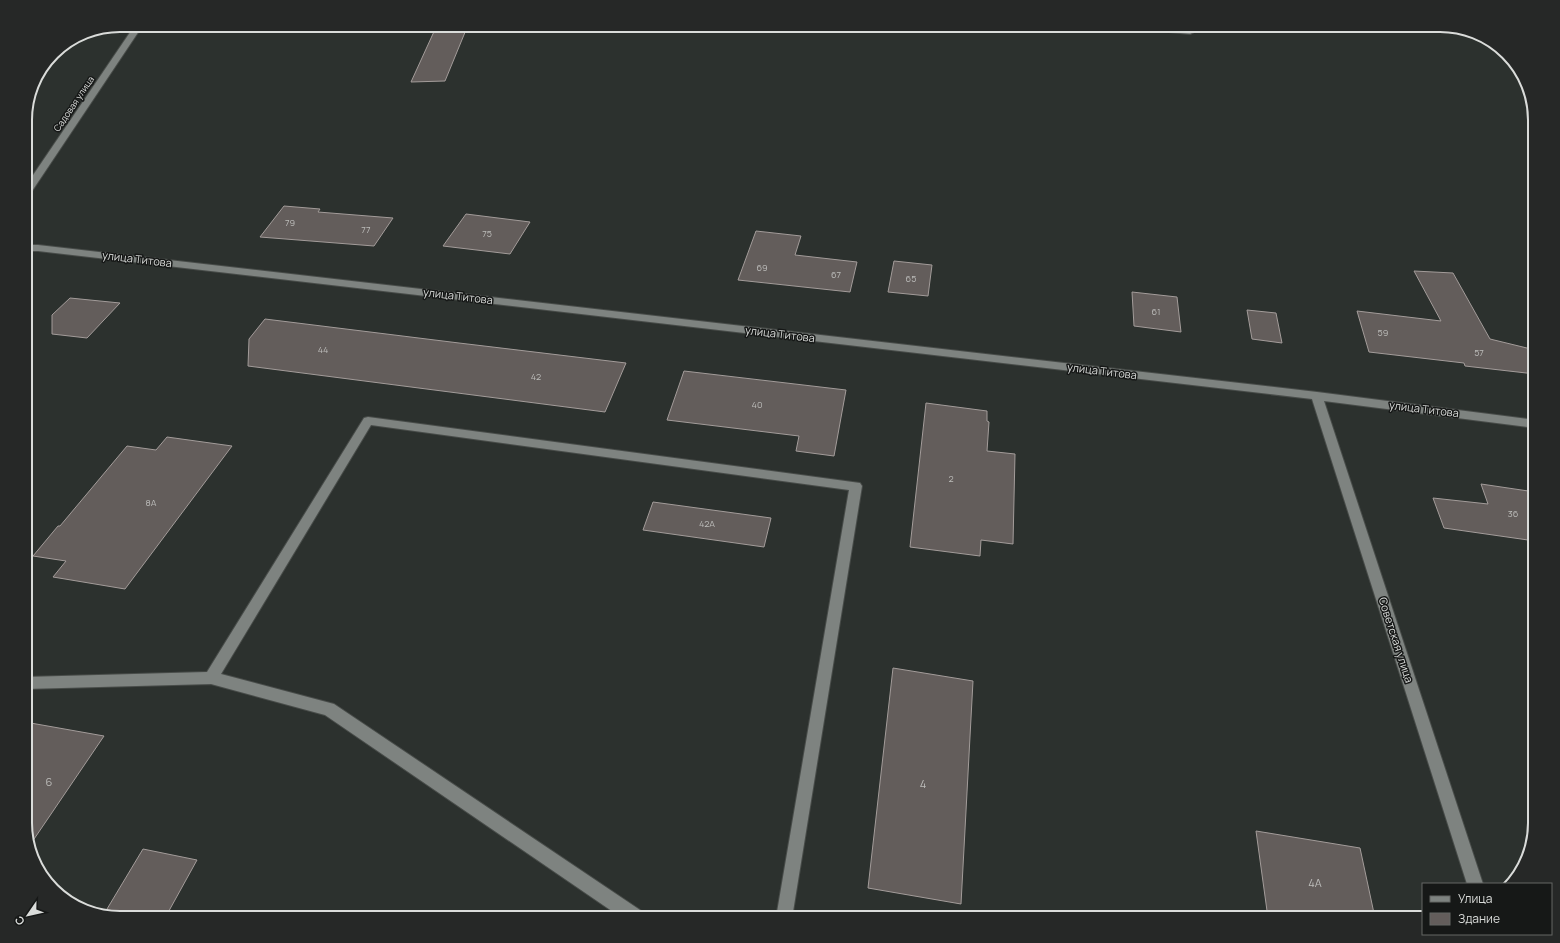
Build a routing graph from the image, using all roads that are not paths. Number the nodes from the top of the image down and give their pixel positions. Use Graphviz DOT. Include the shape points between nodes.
graph roads {
  1 [pos="134,32"];
  2 [pos="32,184"];
  3 [pos="32,248"];
  4 [pos="1317,396"];
  5 [pos="1528,423"];
  6 [pos="211,678"];
  7 [pos="32,683"];
  8 [pos="1475,883"];
  9 [pos="627,911"];
  10 [pos="785,911"];
  1 -- 2 [label="street, Садовая улица"];
  3 -- 4 [label="street, улица Титова"];
  4 -- 5 [label="street, улица Титова"];
  4 -- 8 [label="street, Советская улица"];
  6 -- 7 [label="street"];
  6 -- 9 [label="street" via="328,709"];
  6 -- 10 [label="street" via="368,421 856,486"];
}
